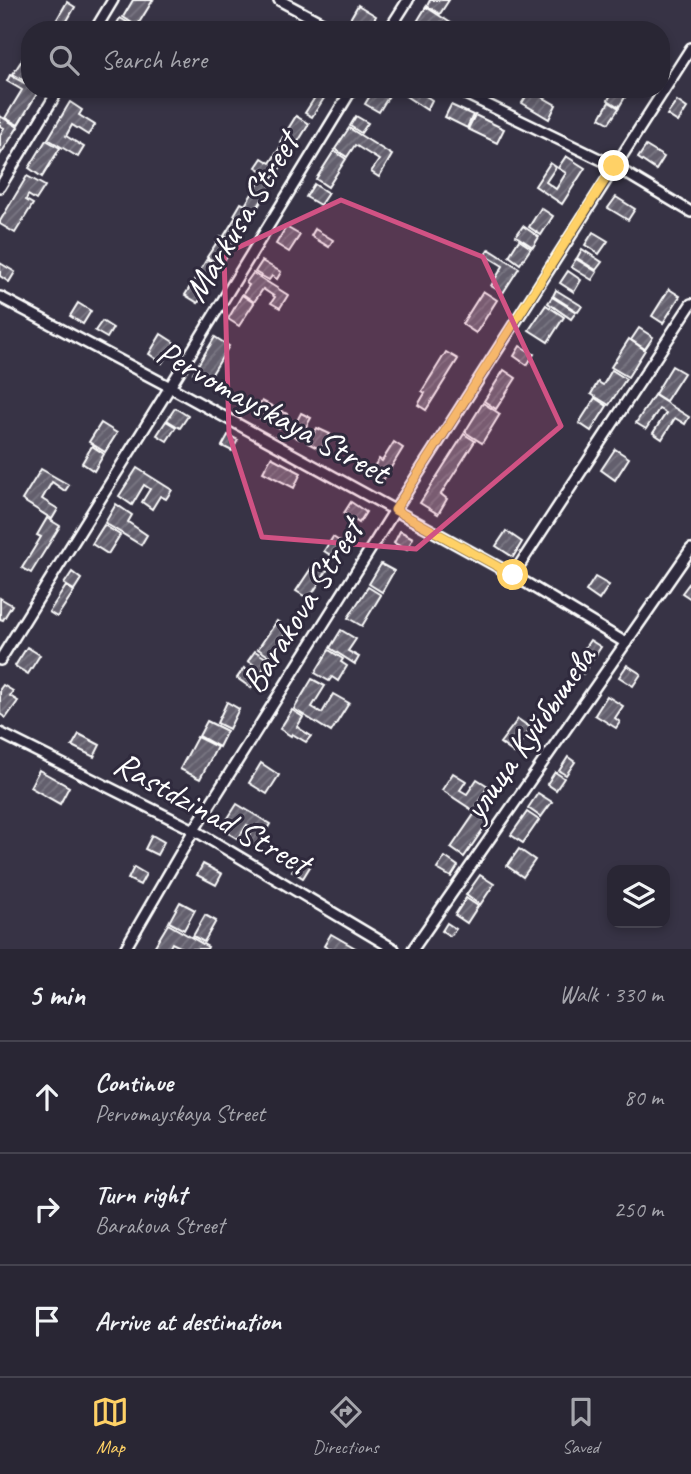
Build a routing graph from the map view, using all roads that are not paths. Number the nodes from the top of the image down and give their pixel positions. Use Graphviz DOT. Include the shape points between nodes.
graph roads {
  1 [pos="113,0"];
  2 [pos="279,0"];
  3 [pos="408,0"];
  4 [pos="100,21"];
  5 [pos="318,21"];
  6 [pos="395,21"];
  7 [pos="691,48"];
  8 [pos="670,80"];
  9 [pos="54,98"];
  10 [pos="347,98"];
  11 [pos="474,98"];
  12 [pos="658,98"];
  13 [pos="614,166"];
  14 [pos="0,187"];
  15 [pos="691,212"];
  16 [pos="0,297"];
  17 [pos="691,304"];
  18 [pos="170,387"];
  19 [pos="395,510"];
  20 [pos="691,549"];
  21 [pos="513,575"];
  22 [pos="626,643"];
  23 [pos="0,660"];
  24 [pos="0,733"];
  25 [pos="194,830"];
  26 [pos="125,949"];
  27 [pos="394,949"];
  28 [pos="413,949"];
  1 -- 4 [label="street"];
  2 -- 5 [label="street"];
  3 -- 6 [label="street"];
  7 -- 8 [label="street, Barakova Street"];
  9 -- 14 [label="street"];
  10 -- 18 [label="street, Markusa Street"];
  11 -- 13 [label="street"];
  12 -- 13 [label="street, Barakova Street"];
  13 -- 15 [label="street"];
  13 -- 19 [label="street, Barakova Street"];
  16 -- 18 [label="street, Pervomayskaya Street"];
  17 -- 21 [label="street"];
  18 -- 19 [label="street, Pervomayskaya Street"];
  18 -- 23 [label="street, Markusa Street"];
  19 -- 21 [label="street, Pervomayskaya Street"];
  19 -- 25 [label="street, Barakova Street"];
  20 -- 22 [label="street, улица Куйбышева"];
  21 -- 22 [label="street, Pervomayskaya Street"];
  22 -- 28 [label="street, улица Куйбышева"];
  24 -- 25 [label="street, Rastdzinad Street"];
  25 -- 26 [label="street, Barakova Street"];
  25 -- 27 [label="street, Rastdzinad Street"];
}
